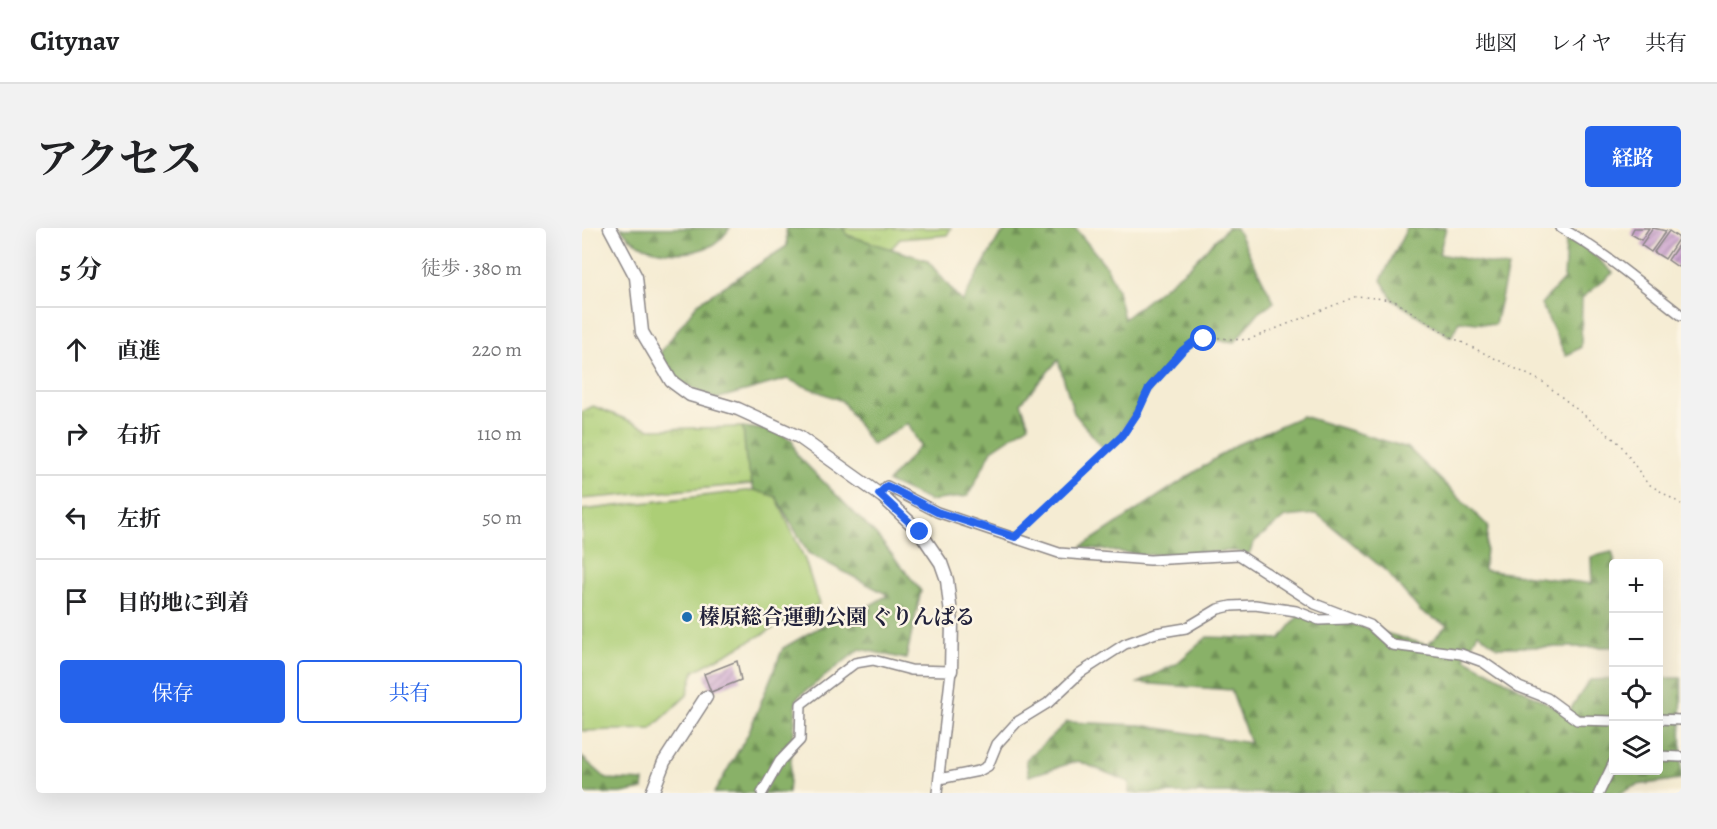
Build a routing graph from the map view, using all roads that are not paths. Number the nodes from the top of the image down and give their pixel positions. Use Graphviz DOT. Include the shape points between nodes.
graph roads {
  1 [pos="610,228"];
  2 [pos="1561,228"];
  3 [pos="1681,315"];
  4 [pos="879,494"];
  5 [pos="1348,619"];
  6 [pos="951,671"];
  7 [pos="706,697"];
  8 [pos="1663,719"];
  9 [pos="1681,720"];
  10 [pos="1609,721"];
  11 [pos="1663,756"];
  12 [pos="1681,757"];
  13 [pos="1609,772"];
  14 [pos="939,779"];
  15 [pos="652,793"];
  16 [pos="762,793"];
  17 [pos="938,793"];
  18 [pos="1599,793"];
  1 -- 4 [label="street" via="636,277 642,332 671,381 690,395 738,409 799,437"];
  2 -- 3 [label="street" via="1594,247"];
  4 -- 5 [label="street" via="887,486 937,512 1049,550 1150,560 1239,555 1315,604"];
  4 -- 6 [label="street" via="910,520 941,564 952,623"];
  5 -- 10 [label="street" via="1370,625 1392,645 1461,654 1483,662 1577,720"];
  5 -- 14 [label="street" via="1319,620 1296,610 1231,606 1218,609 1186,628 1125,644 1017,722 998,744 988,766"];
  6 -- 14 [label="street"];
  6 -- 16 [label="street" via="911,670 873,660 855,663 801,704 800,740 780,761"];
  7 -- 15 [label="street" via="664,762"];
  8 -- 9 [label="street"];
  11 -- 12 [label="street"];
  13 -- 18 [label="street"];
  14 -- 17 [label="street"];
}
